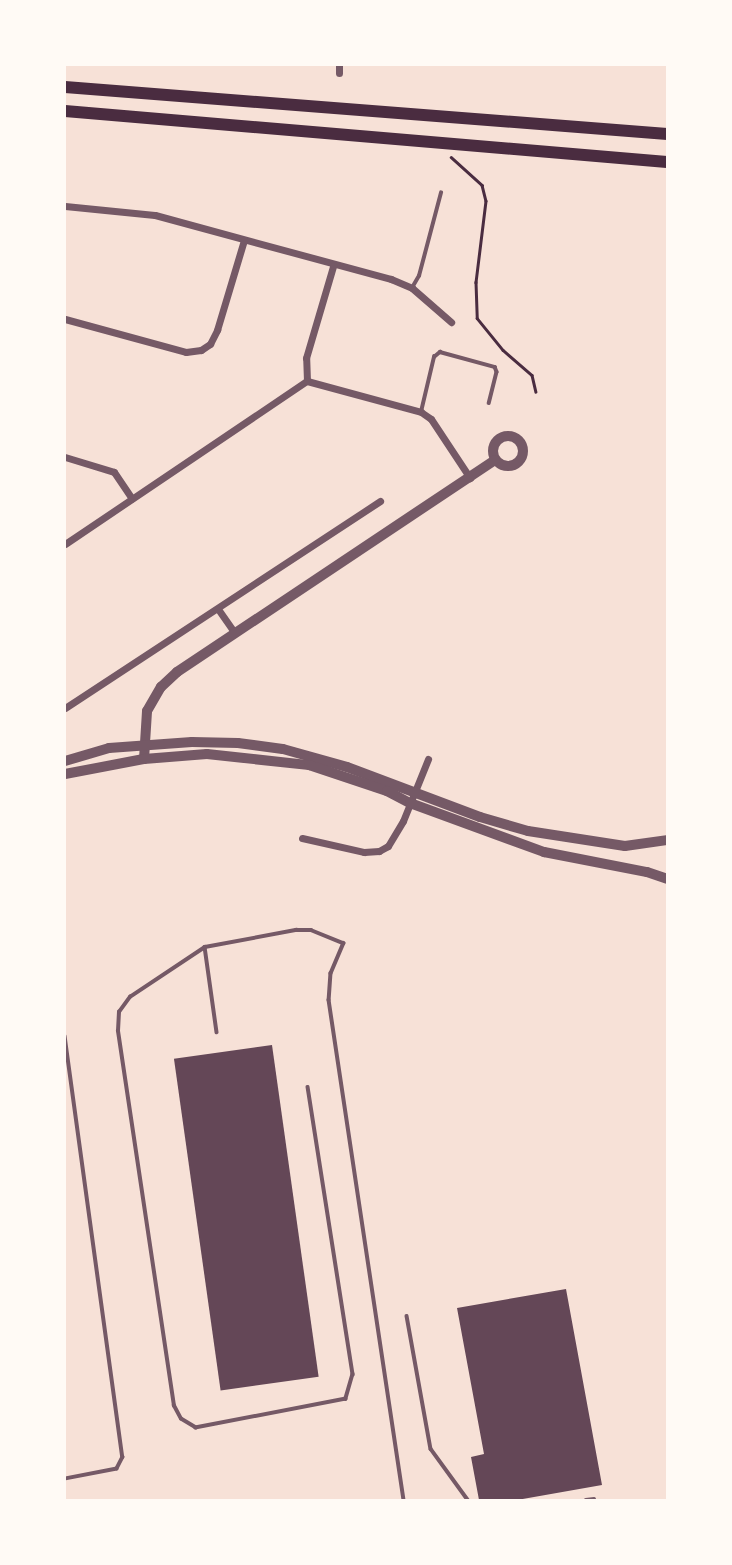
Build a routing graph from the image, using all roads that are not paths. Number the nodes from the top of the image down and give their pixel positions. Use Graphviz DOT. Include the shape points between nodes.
graph roads {
  1 [pos="65,87"];
  2 [pos="65,111"];
  3 [pos="667,134"];
  4 [pos="667,162"];
  5 [pos="441,193"];
  6 [pos="65,206"];
  7 [pos="244,240"];
  8 [pos="333,266"];
  9 [pos="412,288"];
  10 [pos="65,319"];
  11 [pos="451,322"];
  12 [pos="307,381"];
  13 [pos="489,403"];
  14 [pos="421,412"];
  15 [pos="65,457"];
  16 [pos="495,460"];
  17 [pos="470,478"];
  18 [pos="132,499"];
  19 [pos="380,501"];
  20 [pos="65,544"];
  21 [pos="218,609"];
  22 [pos="235,633"];
  23 [pos="65,708"];
  24 [pos="145,745"];
  25 [pos="145,759"];
  26 [pos="428,759"];
  27 [pos="65,761"];
  28 [pos="65,774"];
  29 [pos="414,792"];
  30 [pos="410,803"];
  31 [pos="302,838"];
  32 [pos="667,840"];
  33 [pos="667,879"];
  34 [pos="205,947"];
  35 [pos="217,1032"];
  36 [pos="65,1036"];
  37 [pos="67,1058"];
  38 [pos="308,1087"];
  39 [pos="407,1316"];
  40 [pos="65,1479"];
  41 [pos="594,1499"];
  42 [pos="404,1500"];
  43 [pos="468,1500"];
  44 [pos="586,1500"];
  1 -- 3 [label="main road"];
  2 -- 4 [label="main road"];
  5 -- 9 [label="lane"];
  6 -- 7 [label="street" via="155,215"];
  7 -- 8 [label="street"];
  7 -- 10 [label="street" via="217,330 201,350 186,352"];
  8 -- 9 [label="street"];
  8 -- 12 [label="street" via="306,358"];
  9 -- 11 [label="street"];
  12 -- 14 [label="street"];
  12 -- 18 [label="street"];
  13 -- 14 [label="lane" via="498,372 495,367 440,352 434,357"];
  14 -- 17 [label="street"];
  15 -- 18 [label="street" via="114,472"];
  16 -- 17 [label="street"];
  17 -- 22 [label="street"];
  18 -- 20 [label="street"];
  19 -- 21 [label="street"];
  21 -- 22 [label="street"];
  21 -- 23 [label="street"];
  22 -- 24 [label="street" via="161,687 147,710"];
  24 -- 25 [label="street"];
  24 -- 27 [label="street" via="109,748"];
  24 -- 29 [label="street" via="215,743 283,749 347,766"];
  25 -- 28 [label="street"];
  25 -- 30 [label="street" via="207,754 309,765"];
  26 -- 29 [label="street"];
  29 -- 30 [label="street"];
  29 -- 32 [label="street" via="480,817 562,838 625,846"];
  30 -- 31 [label="street" via="393,840 379,851"];
  30 -- 33 [label="street" via="544,852"];
  34 -- 35 [label="lane"];
  34 -- 38 [label="lane" via="130,997 117,1022 174,1406 181,1419 196,1428 346,1399 353,1374"];
  34 -- 42 [label="lane" via="296,930 311,930 344,943 331,973 329,1000"];
  36 -- 37 [label="lane"];
  37 -- 40 [label="lane" via="123,1457 117,1469"];
  39 -- 43 [label="lane" via="431,1449"];
  41 -- 44 [label="lane"];
}
